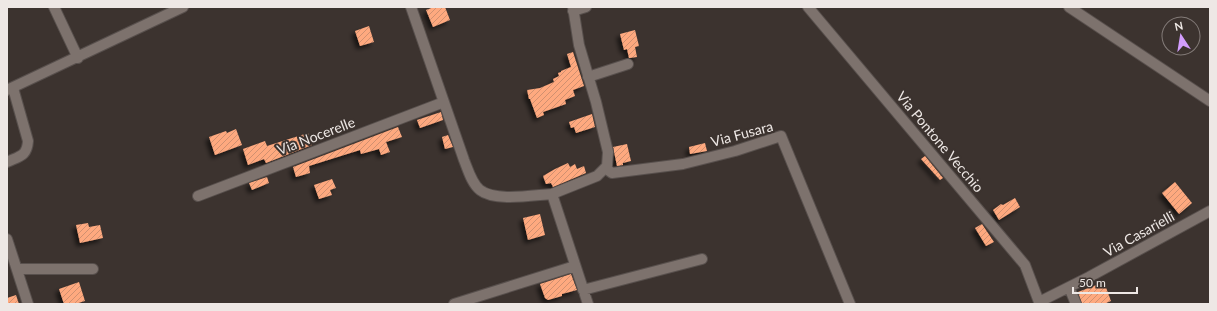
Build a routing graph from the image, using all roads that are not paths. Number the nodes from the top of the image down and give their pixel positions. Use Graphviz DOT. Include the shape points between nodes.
graph roads {
  1 [pos="54,7"];
  2 [pos="183,7"];
  3 [pos="411,7"];
  4 [pos="586,7"];
  5 [pos="808,7"];
  6 [pos="1069,7"];
  7 [pos="573,9"];
  8 [pos="78,58"];
  9 [pos="628,64"];
  10 [pos="588,77"];
  11 [pos="10,89"];
  12 [pos="1210,101"];
  13 [pos="444,102"];
  14 [pos="7,162"];
  15 [pos="605,168"];
  16 [pos="552,194"];
  17 [pos="198,196"];
  18 [pos="1210,211"];
  19 [pos="7,239"];
  20 [pos="702,259"];
  21 [pos="575,266"];
  22 [pos="18,269"];
  23 [pos="93,269"];
  24 [pos="1069,287"];
  25 [pos="583,290"];
  26 [pos="1038,303"];
  27 [pos="28,304"];
  28 [pos="454,304"];
  29 [pos="588,304"];
  30 [pos="850,304"];
  31 [pos="1076,304"];
  1 -- 8 [label="street"];
  2 -- 8 [label="street"];
  3 -- 13 [label="street"];
  4 -- 7 [label="street"];
  5 -- 26 [label="street, Via Pontone Vecchio" via="1025,265"];
  6 -- 12 [label="street"];
  7 -- 10 [label="street"];
  8 -- 11 [label="street"];
  9 -- 10 [label="street"];
  10 -- 15 [label="street" via="608,152"];
  11 -- 14 [label="street" via="28,141 27,149 22,156"];
  13 -- 16 [label="street" via="464,160 480,190 490,196 499,197"];
  13 -- 17 [label="street, Via Nocerelle"];
  15 -- 16 [label="street" via="598,176"];
  15 -- 30 [label="street, Via Fusara" via="612,173 683,164 781,136"];
  16 -- 21 [label="street"];
  18 -- 24 [label="street, Via Casarielli"];
  19 -- 22 [label="street"];
  20 -- 25 [label="street"];
  21 -- 25 [label="street"];
  21 -- 28 [label="street"];
  22 -- 23 [label="street"];
  22 -- 27 [label="street"];
  24 -- 26 [label="street, Via Casarielli"];
  24 -- 31 [label="street"];
  25 -- 29 [label="street"];
}
